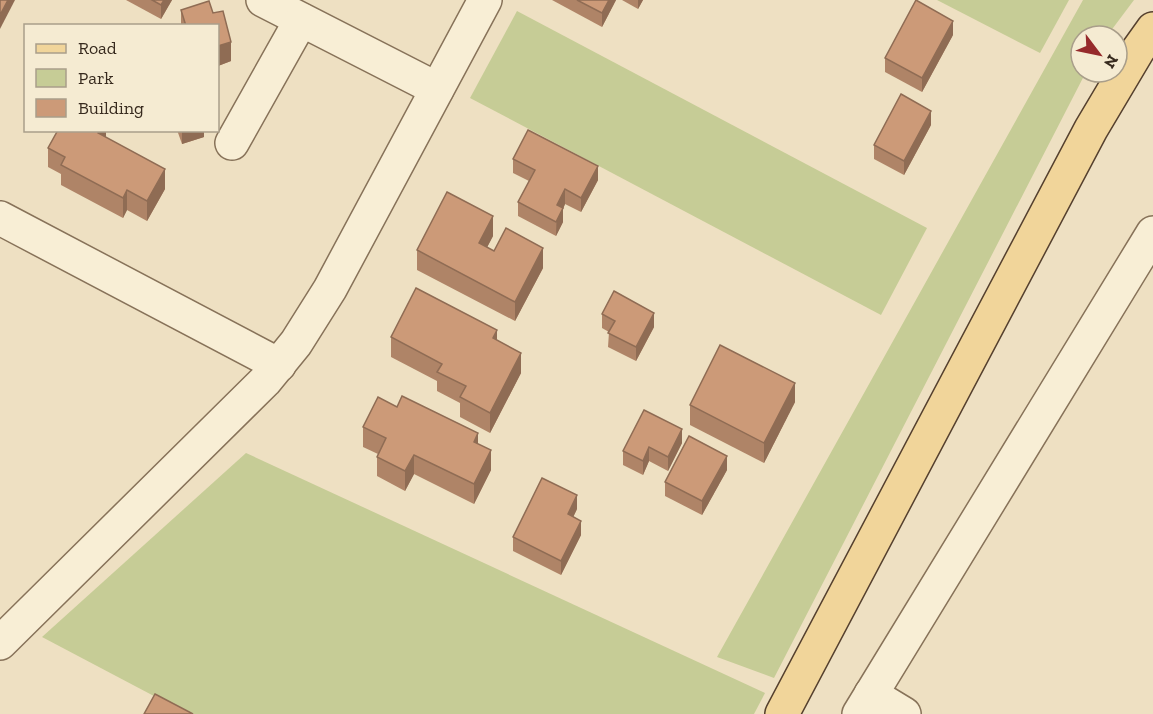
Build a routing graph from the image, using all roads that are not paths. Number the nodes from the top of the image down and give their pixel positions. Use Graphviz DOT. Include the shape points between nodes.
graph roads {
  1 [pos="263,0"];
  2 [pos="485,0"];
  3 [pos="301,20"];
  4 [pos="1153,29"];
  5 [pos="437,89"];
  6 [pos="232,144"];
  7 [pos="0,218"];
  8 [pos="1153,233"];
  9 [pos="279,365"];
  10 [pos="0,642"];
  11 [pos="865,704"];
  12 [pos="782,714"];
  13 [pos="903,714"];
  1 -- 3 [label="street"];
  2 -- 5 [label="street"];
  3 -- 5 [label="street"];
  3 -- 6 [label="street"];
  4 -- 12 [label="main road" via="1091,129"];
  5 -- 9 [label="street" via="330,289"];
  7 -- 9 [label="street"];
  8 -- 11 [label="street"];
  9 -- 10 [label="street"];
  11 -- 13 [label="street"];
}
